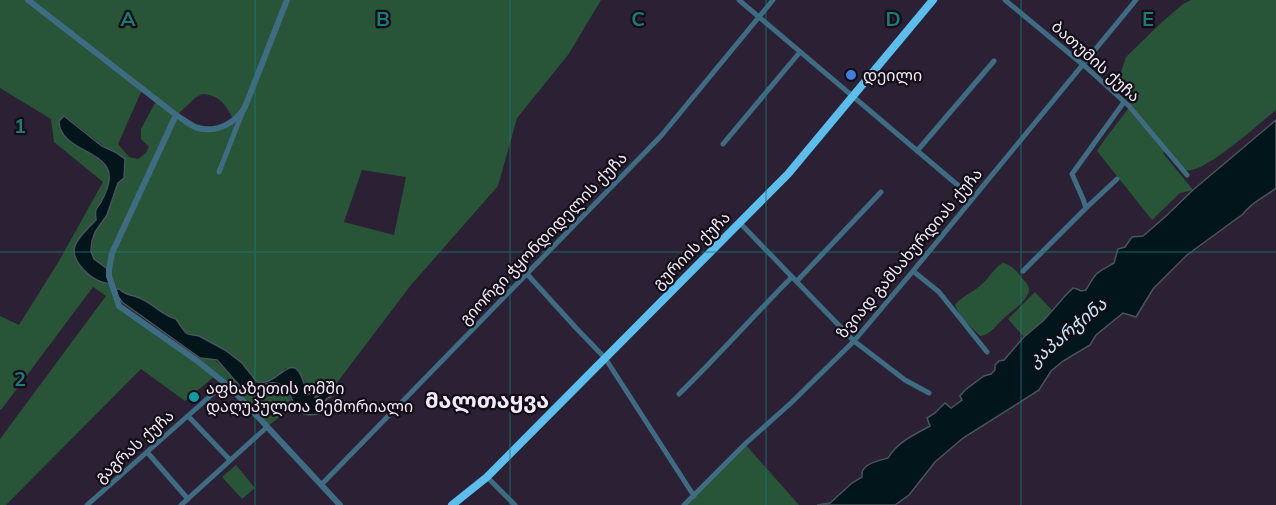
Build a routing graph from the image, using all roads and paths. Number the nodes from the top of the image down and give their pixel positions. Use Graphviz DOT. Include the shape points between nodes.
graph roads {
  1 [pos="28,0"];
  2 [pos="287,0"];
  3 [pos="739,0"];
  4 [pos="773,0"];
  5 [pos="933,0"];
  6 [pos="1005,0"];
  7 [pos="1136,0"];
  8 [pos="759,16"];
  9 [pos="800,52"];
  10 [pos="994,61"];
  11 [pos="1083,65"];
  12 [pos="853,96"];
  13 [pos="1124,102"];
  14 [pos="245,107"];
  15 [pos="176,116"];
  16 [pos="723,144"];
  17 [pos="917,151"];
  18 [pos="219,171"];
  19 [pos="1187,175"];
  20 [pos="1117,179"];
  21 [pos="881,192"];
  22 [pos="973,198"];
  23 [pos="1086,208"];
  24 [pos="739,222"];
  25 [pos="913,271"];
  26 [pos="1023,271"];
  27 [pos="527,274"];
  28 [pos="794,279"];
  29 [pos="854,341"];
  30 [pos="987,352"];
  31 [pos="605,358"];
  32 [pos="225,383"];
  33 [pos="929,393"];
  34 [pos="679,394"];
  35 [pos="188,416"];
  36 [pos="267,427"];
  37 [pos="147,452"];
  38 [pos="230,460"];
  39 [pos="487,477"];
  40 [pos="321,485"];
  41 [pos="694,496"];
  42 [pos="188,499"];
  43 [pos="90,504"];
  44 [pos="181,505"];
  45 [pos="340,505"];
  46 [pos="452,505"];
  47 [pos="515,505"];
  48 [pos="684,505"];
  1 -- 15 [label="street"];
  2 -- 14 [label="street"];
  3 -- 8 [label="street"];
  4 -- 8 [label="street, გიორგი ჭყონდიდელის ქუჩა"];
  5 -- 12 [label="highway, გურიის ქუჩა"];
  6 -- 11 [label="street, ბათუმის ქუჩა"];
  7 -- 11 [label="street, ზვიად გამსახურდიას ქუჩა"];
  8 -- 9 [label="street"];
  8 -- 27 [label="street, გიორგი ჭყონდიდელის ქუჩა" via="661,136"];
  9 -- 12 [label="street"];
  9 -- 16 [label="street"];
  10 -- 17 [label="street"];
  11 -- 13 [label="street, ბათუმის ქუჩა"];
  11 -- 22 [label="street, ზვიად გამსახურდიას ქუჩა"];
  12 -- 17 [label="street"];
  12 -- 24 [label="highway, გურიის ქუჩა" via="788,174"];
  13 -- 19 [label="street, ბათუმის ქუჩა"];
  13 -- 23 [label="street" via="1072,174"];
  14 -- 15 [label="street" via="234,120 211,128 198,128"];
  14 -- 18 [label="street"];
  15 -- 32 [label="street" via="112,253 109,276 119,306"];
  17 -- 22 [label="street"];
  20 -- 23 [label="street"];
  21 -- 28 [label="street"];
  22 -- 25 [label="street, ზვიად გამსახურდიას ქუჩა"];
  23 -- 26 [label="street"];
  24 -- 28 [label="street"];
  24 -- 31 [label="highway, გურიის ქუჩა"];
  25 -- 29 [label="street, ზვიად გამსახურდიას ქუჩა"];
  25 -- 30 [label="street" via="939,292"];
  27 -- 31 [label="street"];
  27 -- 40 [label="street, გიორგი ჭყონდიდელის ქუჩა"];
  28 -- 29 [label="street"];
  28 -- 34 [label="street"];
  29 -- 33 [label="street"];
  29 -- 41 [label="street, ზვიად გამსახურდიას ქუჩა"];
  31 -- 39 [label="highway, გურიის ქუჩა"];
  31 -- 41 [label="street"];
  32 -- 35 [label="street, გაგრას ქუჩა"];
  32 -- 36 [label="street"];
  35 -- 37 [label="street, გაგრას ქუჩა"];
  35 -- 38 [label="street"];
  36 -- 38 [label="street"];
  36 -- 40 [label="street"];
  37 -- 42 [label="street"];
  37 -- 43 [label="street, გაგრას ქუჩა"];
  38 -- 42 [label="street"];
  39 -- 46 [label="highway, გურიის ქუჩა"];
  39 -- 47 [label="street"];
  40 -- 45 [label="street"];
  41 -- 48 [label="street, ზვიად გამსახურდიას ქუჩა"];
  42 -- 44 [label="street"];
}
